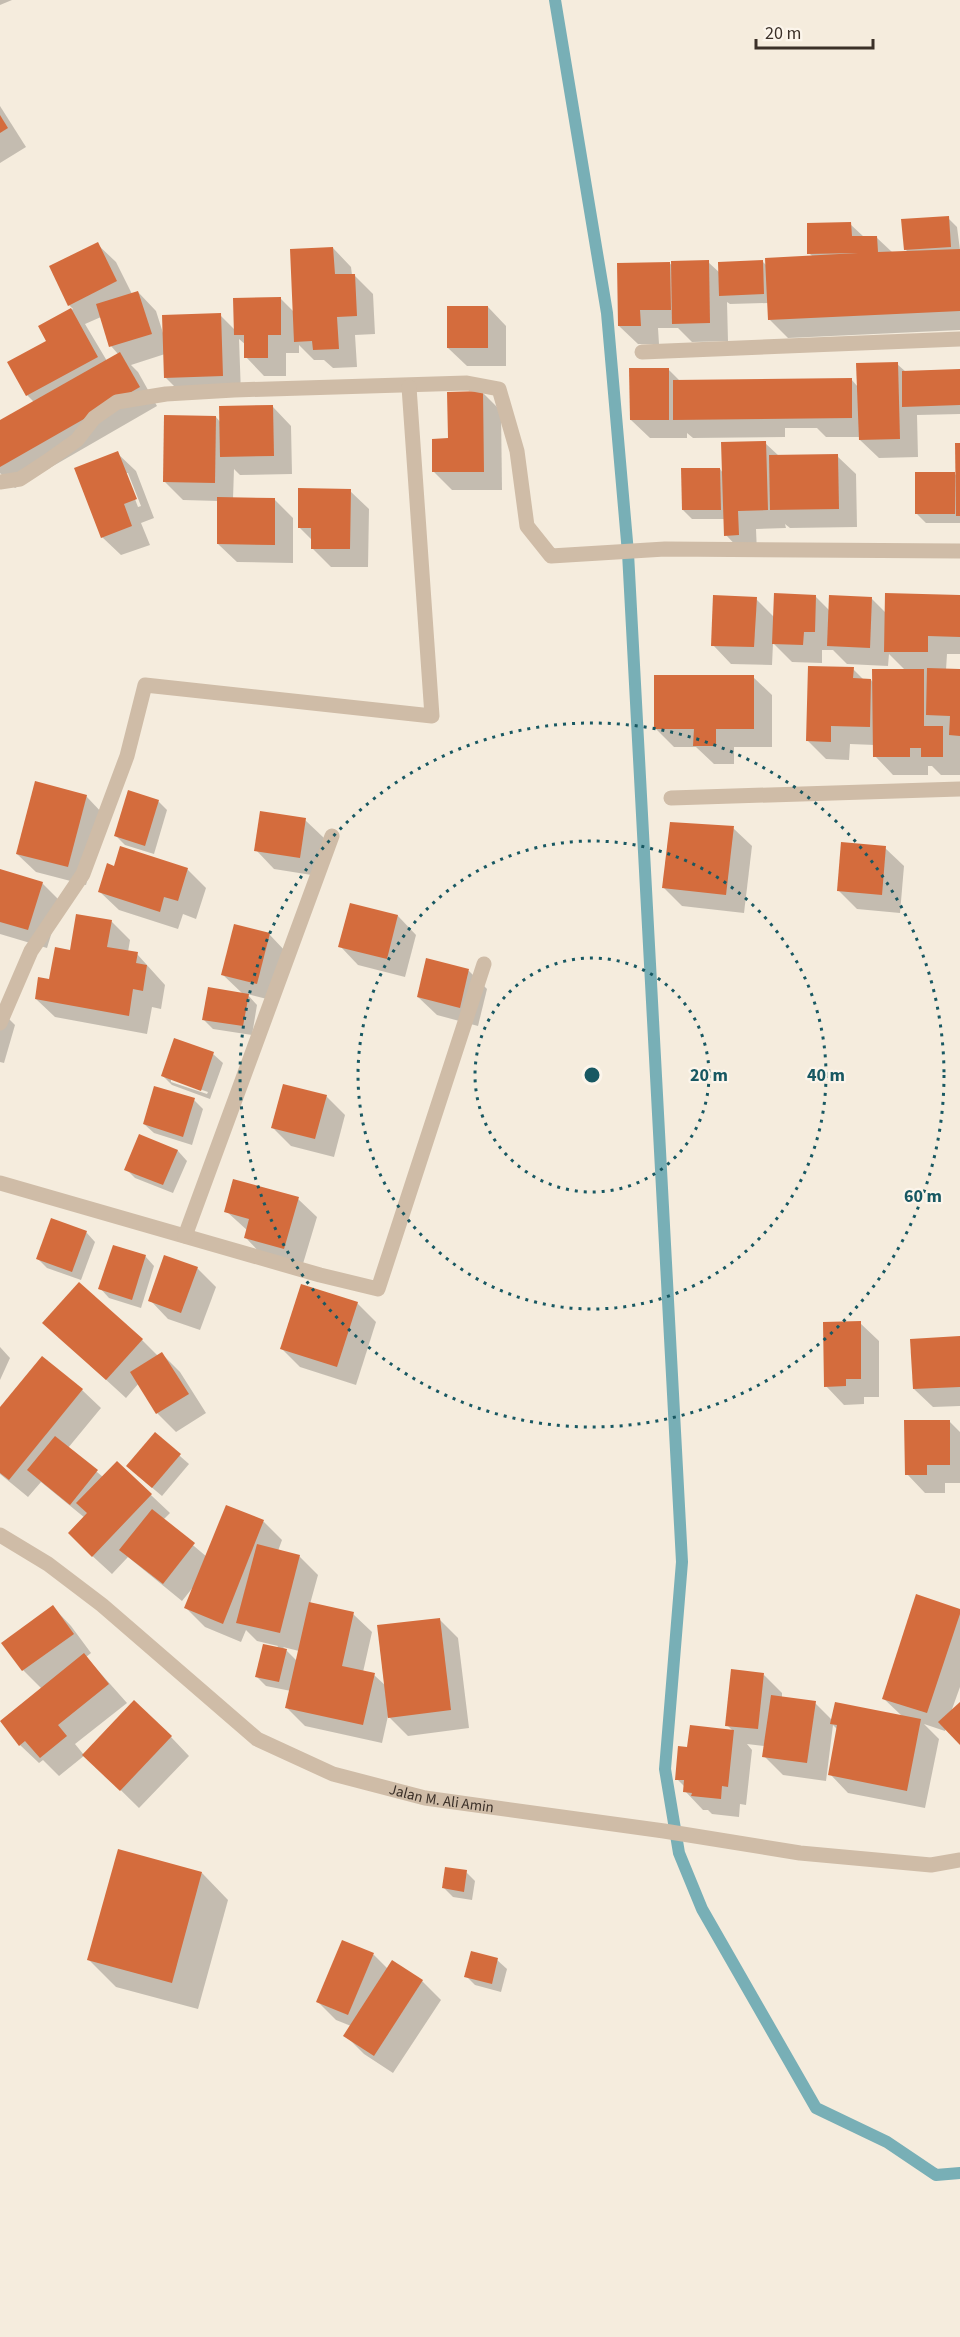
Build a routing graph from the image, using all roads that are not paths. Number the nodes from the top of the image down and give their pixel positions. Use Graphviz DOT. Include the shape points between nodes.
graph roads {
  1 [pos="960,339"];
  2 [pos="642,352"];
  3 [pos="409,387"];
  4 [pos="0,482"];
  5 [pos="960,551"];
  6 [pos="960,789"];
  7 [pos="671,798"];
  8 [pos="332,836"];
  9 [pos="484,964"];
  10 [pos="0,1023"];
  11 [pos="0,1183"];
  12 [pos="185,1236"];
  13 [pos="0,1535"];
  14 [pos="960,1860"];
  1 -- 2 [label="street"];
  3 -- 4 [label="street" via="234,390 117,402 94,418 77,440 46,462 20,479"];
  3 -- 5 [label="street" via="468,383 499,389 517,451 527,526 551,556 665,549"];
  3 -- 10 [label="street" via="432,716 145,685 127,756 83,874 31,951"];
  6 -- 7 [label="street"];
  8 -- 12 [label="street"];
  9 -- 12 [label="street" via="378,1289"];
  11 -- 12 [label="street"];
  13 -- 14 [label="street, Jalan M. Ali Amin" via="48,1564 102,1605 257,1739 333,1774 424,1798 800,1853 931,1865"];
}
